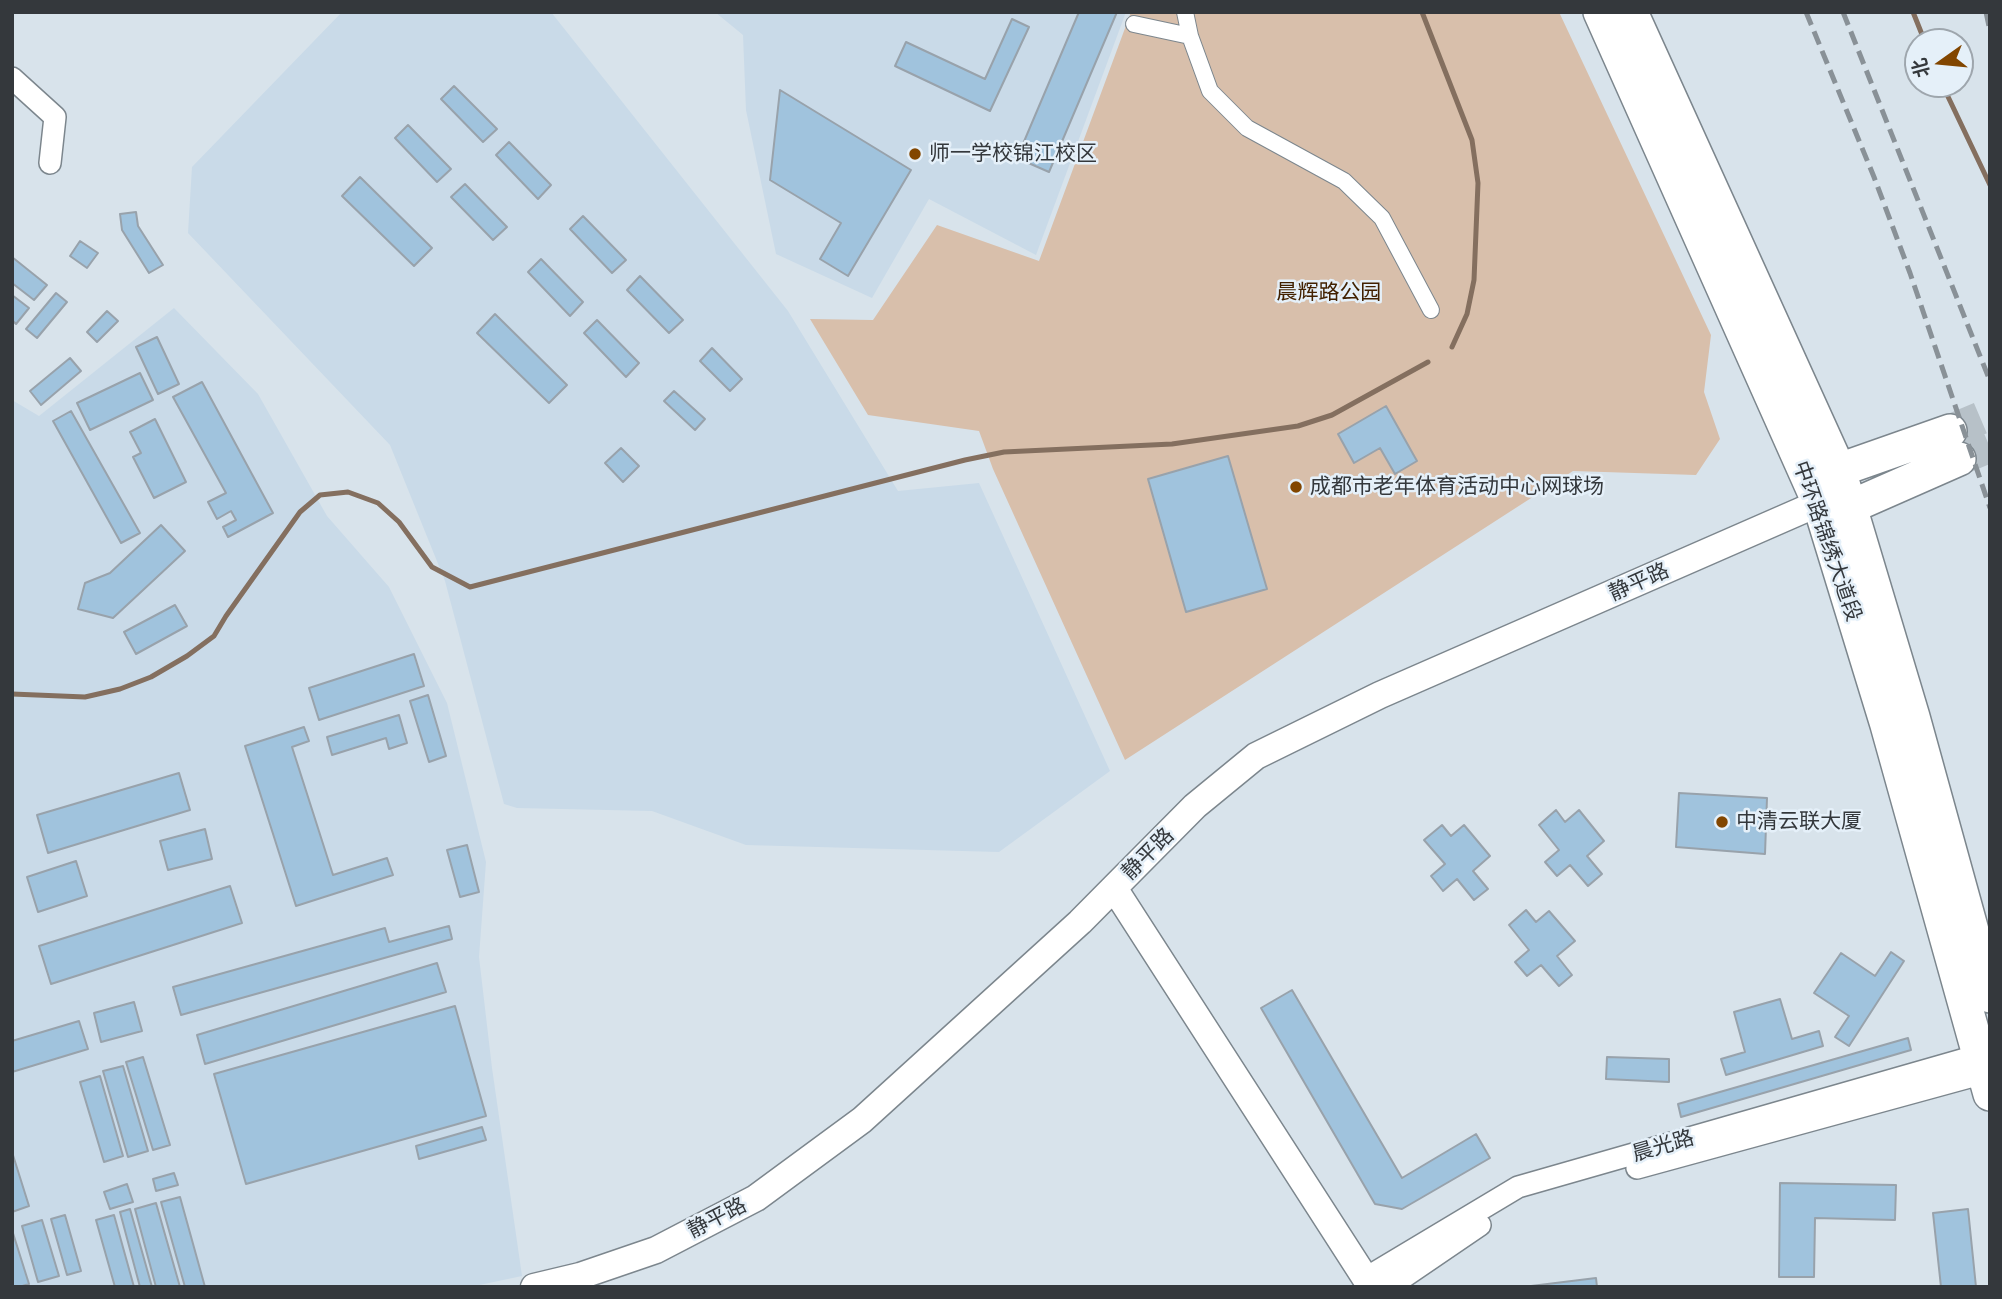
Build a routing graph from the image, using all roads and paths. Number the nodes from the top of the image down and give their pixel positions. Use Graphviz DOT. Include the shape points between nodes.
graph roads {
  1 [pos="1185,12"];
  2 [pos="1600,12"];
  3 [pos="1631,12"];
  4 [pos="1134,24"];
  5 [pos="1190,36"];
  6 [pos="12,78"];
  7 [pos="50,163"];
  8 [pos="1431,310"];
  9 [pos="1839,470"];
  10 [pos="1834,505"];
  11 [pos="1114,888"];
  12 [pos="1990,996"];
  13 [pos="1984,1074"];
  14 [pos="1375,1284"];
  15 [pos="534,1287"];
  1 -- 5 [label="street"];
  2 -- 10 [label="main road, 中环路锦绣大道段"];
  3 -- 9 [label="main road, 中环路锦绣大道段"];
  4 -- 5 [label="street"];
  5 -- 8 [label="street" via="1210,91 1247,128 1344,181 1382,218"];
  6 -- 7 [label="street" via="55,117"];
  9 -- 10 [label="main road"];
  9 -- 10 [label="main road" via="1955,445"];
  10 -- 11 [label="street, 静平路" via="1380,695 1256,756 1195,806"];
  10 -- 12 [label="main road, 中环路锦绣大道段" via="1913,717"];
  10 -- 13 [label="main road, 中环路锦绣大道段" via="1886,725"];
  11 -- 14 [label="street"];
  11 -- 15 [label="street, 静平路" via="862,1120 756,1198 656,1250"];
  13 -- 14 [label="street, 晨光路" via="1518,1187"];
}
